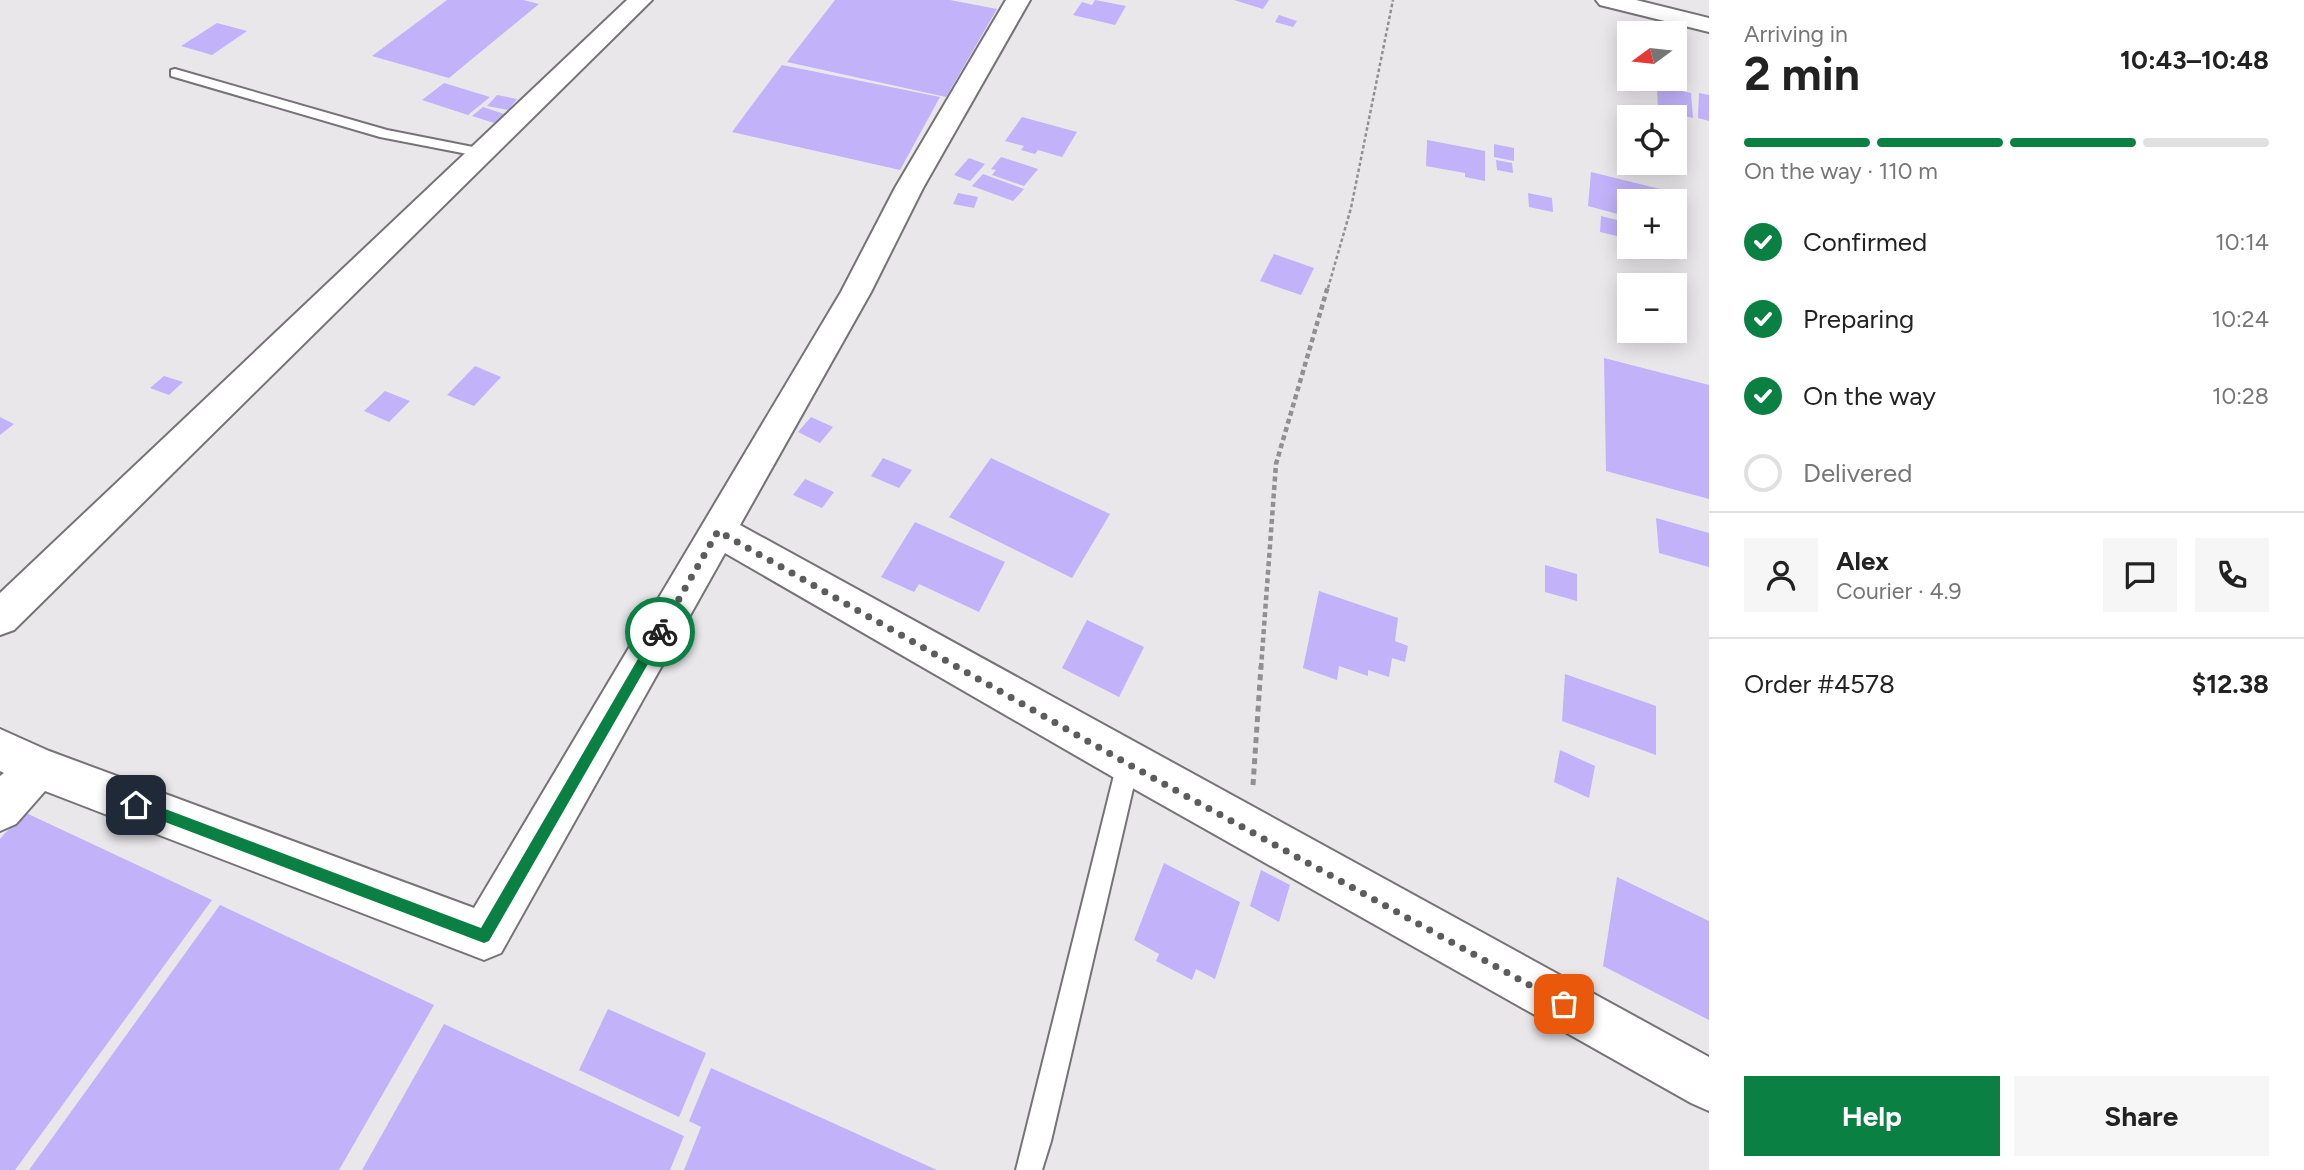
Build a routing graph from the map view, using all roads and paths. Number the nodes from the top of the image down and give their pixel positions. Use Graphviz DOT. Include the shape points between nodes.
graph roads {
  1 [pos="640,0"];
  2 [pos="1018,0"];
  3 [pos="1393,0"];
  4 [pos="1608,0"];
  5 [pos="1709,25"];
  6 [pos="175,73"];
  7 [pos="483,153"];
  8 [pos="718,531"];
  9 [pos="0,618"];
  10 [pos="0,749"];
  11 [pos="1128,764"];
  12 [pos="37,767"];
  13 [pos="0,809"];
  14 [pos="1250,831"];
  15 [pos="1709,1085"];
  16 [pos="1029,1170"];
  1 -- 7 [label="street"];
  2 -- 8 [label="street"];
  3 -- 14 [label="path" via="1351,208 1276,464"];
  4 -- 5 [label="street"];
  6 -- 7 [label="lane" via="385,134"];
  7 -- 9 [label="street"];
  8 -- 11 [label="street"];
  8 -- 12 [label="street" via="484,936"];
  10 -- 12 [label="street"];
  11 -- 14 [label="street"];
  11 -- 16 [label="lane"];
  12 -- 13 [label="street"];
  14 -- 15 [label="street"];
}
